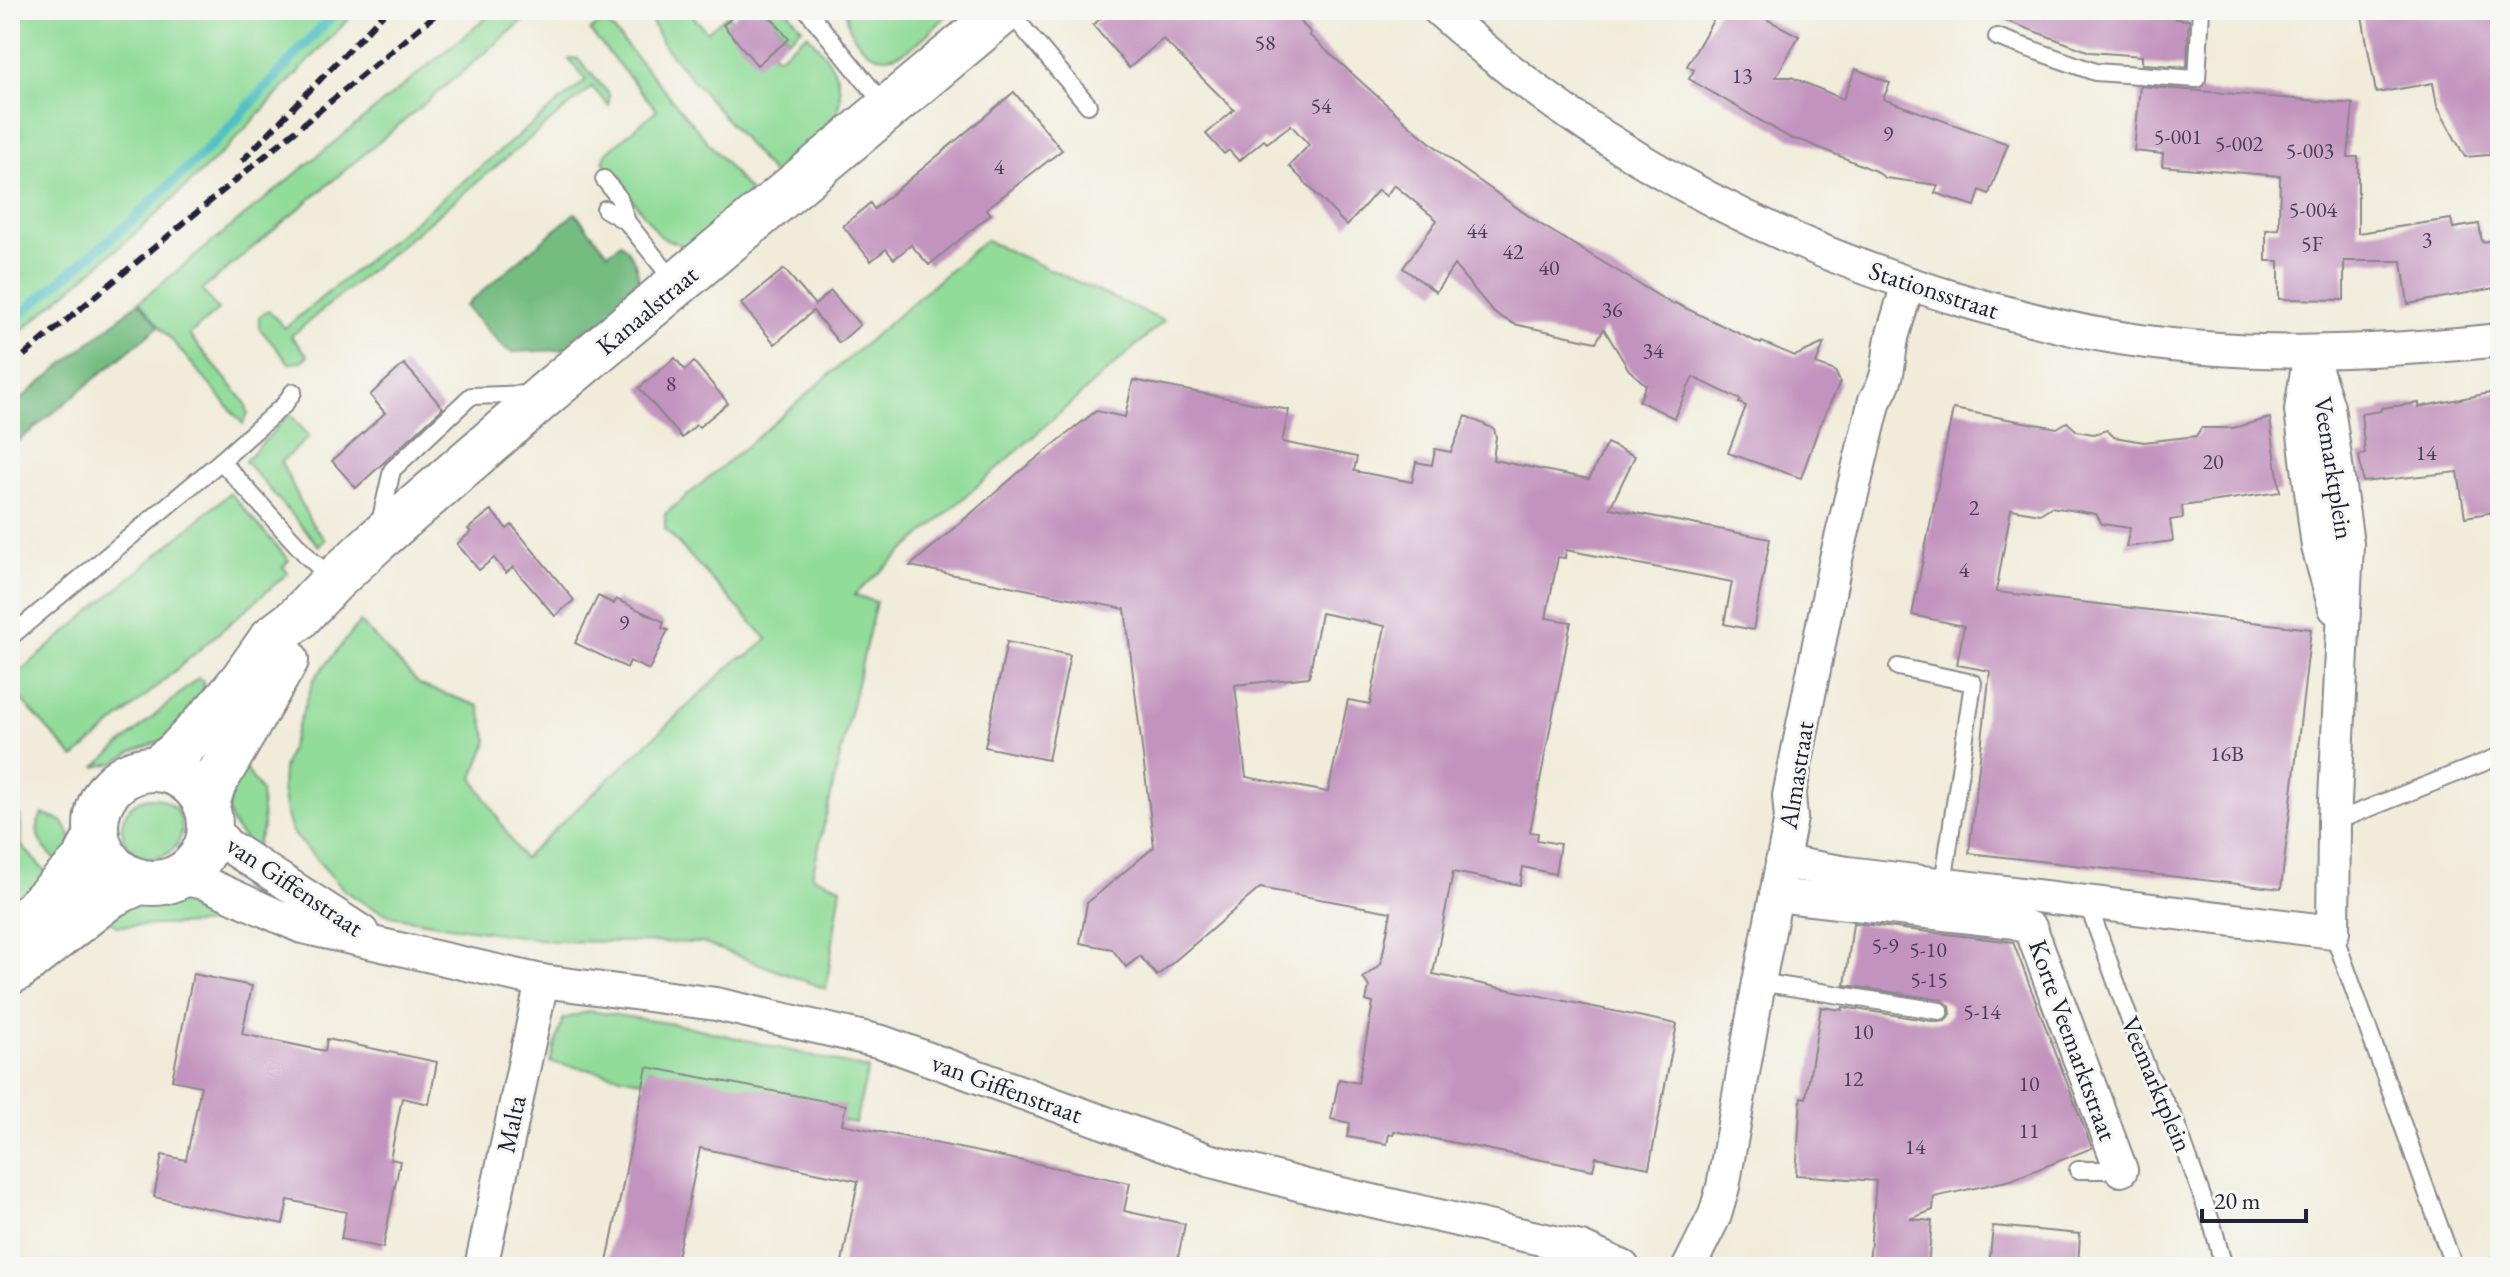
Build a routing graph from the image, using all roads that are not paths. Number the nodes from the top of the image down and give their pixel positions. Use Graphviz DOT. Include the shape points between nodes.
graph roads {
  1 [pos="808,10"];
  2 [pos="1007,10"];
  3 [pos="1439,10"];
  4 [pos="2201,10"];
  5 [pos="1997,37"];
  6 [pos="1088,105"];
  7 [pos="887,109"];
  8 [pos="604,179"];
  9 [pos="605,209"];
  10 [pos="627,222"];
  11 [pos="1908,284"];
  12 [pos="678,286"];
  13 [pos="2500,340"];
  14 [pos="2310,352"];
  15 [pos="293,392"];
  16 [pos="221,461"];
  17 [pos="334,580"];
  18 [pos="297,619"];
  19 [pos="10,637"];
  20 [pos="1898,667"];
  21 [pos="2500,756"];
  22 [pos="155,769"];
  23 [pos="209,814"];
  24 [pos="2334,822"];
  25 [pos="97,836"];
  26 [pos="1782,862"];
  27 [pos="160,880"];
  28 [pos="1943,884"];
  29 [pos="1776,895"];
  30 [pos="2087,901"];
  31 [pos="2333,932"];
  32 [pos="10,936"];
  33 [pos="382,945"];
  34 [pos="10,972"];
  35 [pos="542,981"];
  36 [pos="1759,982"];
  37 [pos="1940,1011"];
  38 [pos="2078,1170"];
  39 [pos="2121,1170"];
  40 [pos="481,1267"];
  41 [pos="1623,1267"];
  42 [pos="1689,1267"];
  43 [pos="2224,1267"];
  44 [pos="2454,1267"];
  1 -- 7 [label="lane"];
  2 -- 6 [label="lane"];
  2 -- 7 [label="main road, Kanaalstraat"];
  3 -- 11 [label="street, Stationsstraat" via="1544,98 1611,142 1726,209"];
  4 -- 5 [label="lane" via="2197,79 2095,72"];
  7 -- 12 [label="main road, Kanaalstraat"];
  8 -- 10 [label="lane" via="619,198"];
  9 -- 10 [label="lane"];
  10 -- 12 [label="lane"];
  11 -- 14 [label="street, Stationsstraat" via="2099,335 2198,347"];
  11 -- 26 [label="street, Almastraat" via="1835,563 1789,796 1791,818"];
  12 -- 17 [label="main road, Kanaalstraat"];
  13 -- 14 [label="street, Stationsstraat"];
  14 -- 24 [label="street, Veemarktplein" via="2328,407 2347,544"];
  15 -- 16 [label="lane"];
  16 -- 17 [label="lane"];
  16 -- 19 [label="lane"];
  17 -- 18 [label="main road, Kanaalstraat"];
  18 -- 22 [label="main road, Kanaalstraat" via="272,638 233,691 175,755"];
  18 -- 23 [label="main road, Kanaalstraat" via="291,651 213,785"];
  20 -- 28 [label="lane" via="1973,683"];
  21 -- 24 [label="lane"];
  22 -- 23 [label="main road" via="180,775 195,786"];
  22 -- 25 [label="main road" via="128,774 113,785 102,799"];
  23 -- 27 [label="main road" via="208,846 197,864"];
  23 -- 33 [label="street, van Giffenstraat" via="227,845"];
  24 -- 31 [label="street, Veemarktplein"];
  25 -- 27 [label="main road" via="101,853 119,874"];
  25 -- 32 [label="main road" via="83,862"];
  26 -- 28 [label="street"];
  26 -- 29 [label="street, Almastraat"];
  27 -- 33 [label="street, van Giffenstraat" via="204,883 302,927"];
  27 -- 34 [label="main road" via="111,895"];
  28 -- 30 [label="street"];
  29 -- 36 [label="street, Almastraat"];
  29 -- 39 [label="street, Korte Veemarktstraat" via="2015,922 2031,929"];
  30 -- 31 [label="street"];
  30 -- 43 [label="lane, Veemarktplein" via="2149,1074 2174,1118"];
  31 -- 44 [label="lane, Veemarktplein"];
  33 -- 35 [label="street, van Giffenstraat"];
  35 -- 40 [label="street, Malta"];
  35 -- 41 [label="street, van Giffenstraat" via="716,1004 882,1042 1208,1160 1581,1248"];
  36 -- 37 [label="lane"];
  36 -- 42 [label="street, Almastraat" via="1723,1187"];
  38 -- 39 [label="lane"];
}
